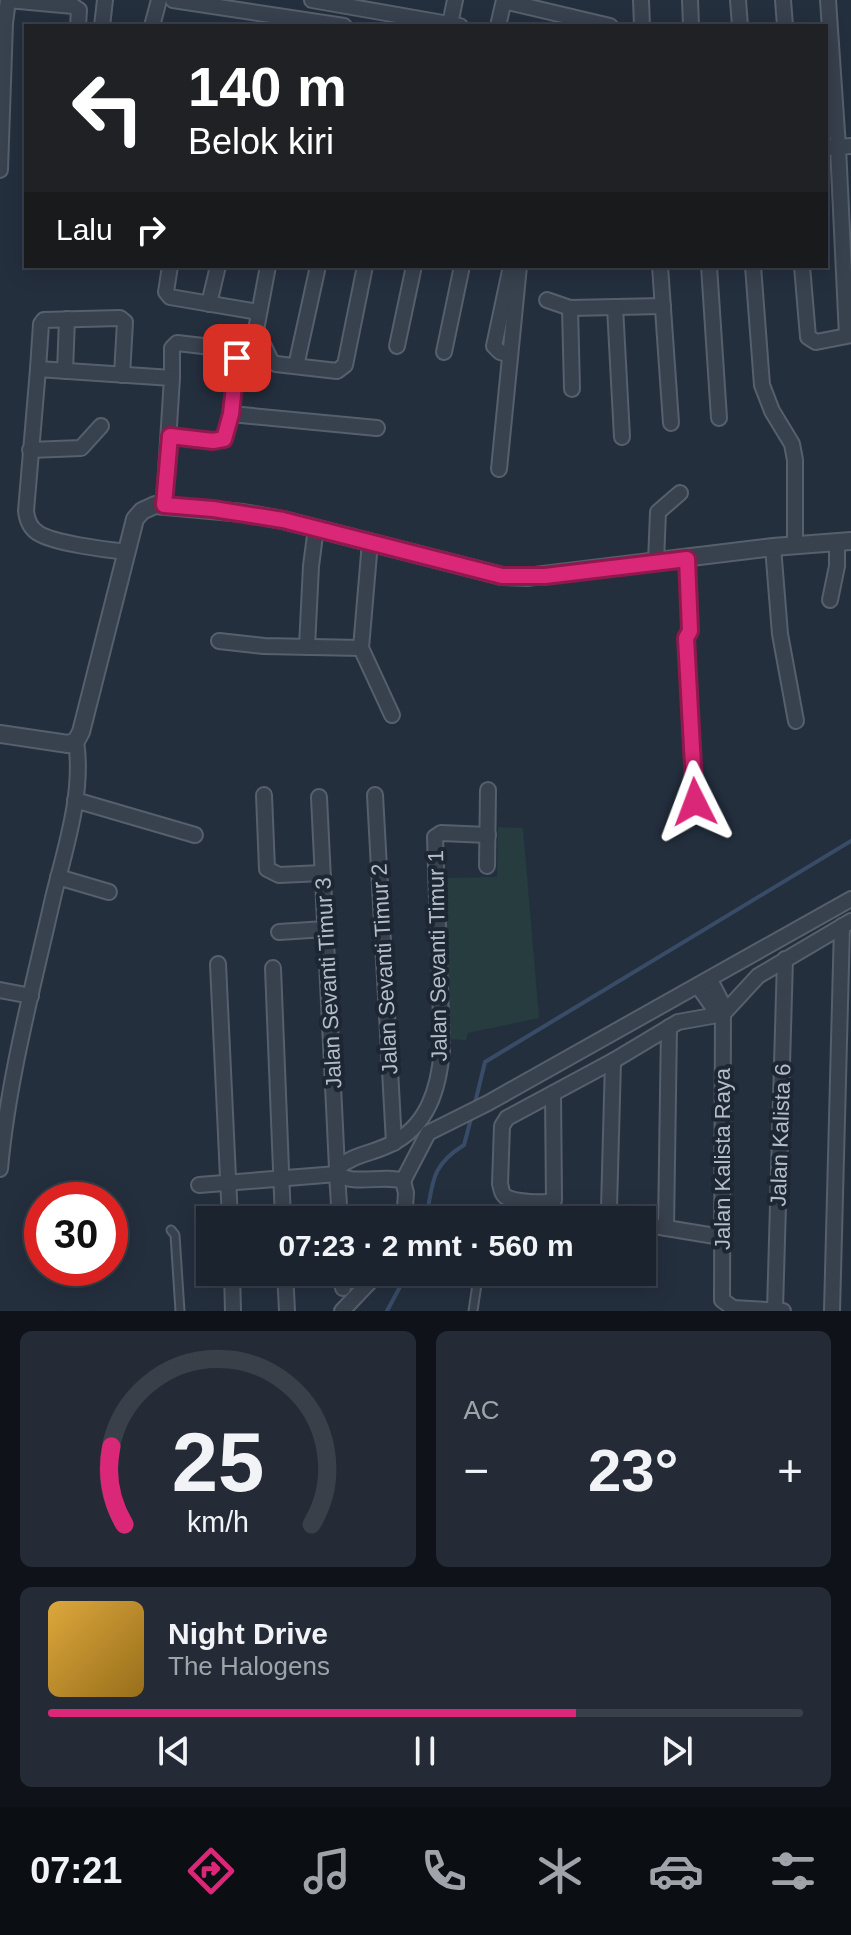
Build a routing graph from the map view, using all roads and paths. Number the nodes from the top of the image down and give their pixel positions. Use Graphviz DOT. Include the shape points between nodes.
graph roads {
  1 [pos="8,0"];
  2 [pos="105,0"];
  3 [pos="159,0"];
  4 [pos="174,0"];
  5 [pos="455,0"];
  6 [pos="641,0"];
  7 [pos="690,0"];
  8 [pos="738,0"];
  9 [pos="783,0"];
  10 [pos="828,0"];
  11 [pos="504,1"];
  12 [pos="216,3"];
  13 [pos="358,4"];
  14 [pos="264,6"];
  15 [pos="403,7"];
  16 [pos="307,22"];
  17 [pos="5,23"];
  18 [pos="78,24"];
  19 [pos="102,24"];
  20 [pos="152,24"];
  21 [pos="452,24"];
  22 [pos="455,24"];
  23 [pos="498,24"];
  24 [pos="602,24"];
  25 [pos="642,24"];
  26 [pos="691,24"];
  27 [pos="740,24"];
  28 [pos="785,24"];
  29 [pos="0,42"];
  30 [pos="838,147"];
  31 [pos="0,166"];
  32 [pos="170,268"];
  33 [pos="218,268"];
  34 [pos="268,268"];
  35 [pos="318,268"];
  36 [pos="365,268"];
  37 [pos="414,268"];
  38 [pos="462,268"];
  39 [pos="511,268"];
  40 [pos="519,268"];
  41 [pos="660,268"];
  42 [pos="709,268"];
  43 [pos="753,268"];
  44 [pos="802,268"];
  45 [pos="547,300"];
  46 [pos="209,304"];
  47 [pos="663,306"];
  48 [pos="615,307"];
  49 [pos="570,308"];
  50 [pos="258,312"];
  51 [pos="67,319"];
  52 [pos="850,334"];
  53 [pos="397,346"];
  54 [pos="444,352"];
  55 [pos="510,355"];
  56 [pos="296,366"];
  57 [pos="38,369"];
  58 [pos="65,371"];
  59 [pos="122,375"];
  60 [pos="172,378"];
  61 [pos="572,389"];
  62 [pos="231,414"];
  63 [pos="719,418"];
  64 [pos="671,423"];
  65 [pos="101,426"];
  66 [pos="377,428"];
  67 [pos="170,436"];
  68 [pos="622,437"];
  69 [pos="30,450"];
  70 [pos="499,469"];
  71 [pos="680,493"];
  72 [pos="164,505"];
  73 [pos="316,528"];
  74 [pos="370,542"];
  75 [pos="844,542"];
  76 [pos="795,546"];
  77 [pos="773,547"];
  78 [pos="127,552"];
  79 [pos="687,559"];
  80 [pos="656,562"];
  81 [pos="830,600"];
  82 [pos="219,641"];
  83 [pos="307,647"];
  84 [pos="361,648"];
  85 [pos="392,715"];
  86 [pos="796,721"];
  87 [pos="0,734"];
  88 [pos="76,741"];
  89 [pos="488,790"];
  90 [pos="264,795"];
  91 [pos="375,795"];
  92 [pos="319,797"];
  93 [pos="75,800"];
  94 [pos="695,802"];
  95 [pos="195,835"];
  96 [pos="488,835"];
  97 [pos="487,866"];
  98 [pos="322,873"];
  99 [pos="58,877"];
  100 [pos="109,892"];
  101 [pos="851,899"];
  102 [pos="846,923"];
  103 [pos="325,929"];
  104 [pos="279,932"];
  105 [pos="785,959"];
  106 [pos="218,964"];
  107 [pos="273,968"];
  108 [pos="704,983"];
  109 [pos="0,990"];
  110 [pos="31,996"];
  111 [pos="723,1014"];
  112 [pos="669,1027"];
  113 [pos="613,1061"];
  114 [pos="553,1093"];
  115 [pos="394,1143"];
  116 [pos="0,1169"];
  117 [pos="337,1171"];
  118 [pos="282,1179"];
  119 [pos="403,1181"];
  120 [pos="229,1183"];
  121 [pos="199,1185"];
  122 [pos="230,1206"];
  123 [pos="283,1206"];
  124 [pos="339,1206"];
  125 [pos="405,1206"];
  126 [pos="609,1206"];
  127 [pos="656,1226"];
  128 [pos="666,1228"];
  129 [pos="171,1230"];
  130 [pos="721,1237"];
  131 [pos="232,1286"];
  132 [pos="286,1286"];
  133 [pos="366,1286"];
  134 [pos="477,1286"];
  135 [pos="775,1310"];
  136 [pos="180,1311"];
  137 [pos="233,1311"];
  138 [pos="287,1311"];
  139 [pos="342,1311"];
  140 [pos="473,1311"];
  141 [pos="783,1311"];
  142 [pos="832,1311"];
  1 -- 17 [label="street"];
  1 -- 18 [label="street" via="76,6"];
  2 -- 19 [label="street"];
  3 -- 20 [label="street"];
  4 -- 12 [label="street"];
  5 -- 22 [label="street"];
  6 -- 25 [label="street"];
  7 -- 26 [label="street"];
  8 -- 27 [label="street"];
  9 -- 28 [label="street"];
  10 -- 30 [label="street"];
  11 -- 23 [label="street"];
  11 -- 24 [label="street"];
  12 -- 14 [label="street"];
  13 -- 15 [label="street"];
  13 -- 16 [label="street" via="312,0"];
  14 -- 16 [label="street"];
  15 -- 21 [label="street"];
  17 -- 29 [label="street"];
  17 -- 31 [label="street"];
  30 -- 52 [label="street"];
  32 -- 46 [label="street" via="168,296"];
  33 -- 46 [label="street"];
  34 -- 50 [label="street"];
  35 -- 56 [label="street"];
  36 -- 56 [label="street" via="344,367 337,371"];
  37 -- 53 [label="street"];
  38 -- 54 [label="street"];
  39 -- 55 [label="street" via="494,346"];
  40 -- 55 [label="street"];
  41 -- 47 [label="street"];
  42 -- 63 [label="street"];
  43 -- 76 [label="street" via="762,385 795,460"];
  44 -- 52 [label="street" via="809,340"];
  45 -- 49 [label="street"];
  46 -- 50 [label="street"];
  47 -- 48 [label="street"];
  47 -- 64 [label="street"];
  48 -- 49 [label="street"];
  48 -- 68 [label="street"];
  49 -- 61 [label="street"];
  50 -- 56 [label="street" via="256,333 271,361"];
  51 -- 57 [label="street" via="41,324"];
  51 -- 58 [label="street"];
  51 -- 59 [label="street" via="123,319"];
  55 -- 70 [label="street"];
  57 -- 58 [label="street"];
  57 -- 69 [label="street"];
  58 -- 59 [label="street"];
  59 -- 60 [label="street"];
  60 -- 62 [label="street" via="175,344 233,350 237,358"];
  60 -- 67 [label="street"];
  62 -- 66 [label="street"];
  62 -- 67 [label="street" via="222,441"];
  65 -- 69 [label="street" via="81,448"];
  67 -- 72 [label="street"];
  69 -- 78 [label="street" via="26,511 35,531"];
  71 -- 80 [label="street" via="658,512"];
  72 -- 73 [label="street"];
  72 -- 78 [label="street" via="138,515"];
  73 -- 74 [label="street"];
  73 -- 83 [label="street"];
  74 -- 80 [label="street" via="502,576"];
  74 -- 84 [label="street"];
  75 -- 76 [label="street"];
  75 -- 81 [label="street"];
  76 -- 77 [label="street"];
  77 -- 79 [label="street"];
  77 -- 86 [label="street" via="780,634"];
  78 -- 88 [label="street"];
  79 -- 80 [label="street"];
  79 -- 94 [label="street"];
  82 -- 83 [label="street"];
  83 -- 84 [label="street"];
  84 -- 85 [label="street"];
  87 -- 88 [label="street"];
  88 -- 93 [label="street"];
  89 -- 96 [label="street"];
  90 -- 98 [label="street" via="267,869 279,875"];
  91 -- 115 [label="street, Jalan Sevanti Timur 2"];
  92 -- 98 [label="street, Jalan Sevanti Timur 3"];
  93 -- 95 [label="street"];
  93 -- 99 [label="street"];
  96 -- 97 [label="street"];
  96 -- 115 [label="street, Jalan Sevanti Timur 1" via="435,837 440,1074 430,1105"];
  98 -- 103 [label="street, Jalan Sevanti Timur 3"];
  99 -- 100 [label="street"];
  99 -- 110 [label="street"];
  101 -- 108 [label="street"];
  102 -- 105 [label="street"];
  102 -- 142 [label="street"];
  103 -- 104 [label="street"];
  103 -- 117 [label="street, Jalan Sevanti Timur 3"];
  105 -- 111 [label="street" via="758,976"];
  105 -- 135 [label="street, Jalan Kalista 6"];
  106 -- 120 [label="street"];
  107 -- 118 [label="street"];
  108 -- 111 [label="street" via="715,1010"];
  108 -- 119 [label="street" via="428,1133"];
  109 -- 110 [label="street"];
  110 -- 116 [label="street"];
  111 -- 112 [label="street"];
  111 -- 130 [label="street, Jalan Kalista Raya"];
  112 -- 113 [label="street"];
  112 -- 128 [label="street"];
  113 -- 114 [label="street"];
  113 -- 126 [label="street"];
  114 -- 114 [label="street" via="503,1123 500,1184 508,1198 546,1203 554,1197"];
  115 -- 117 [label="street" via="351,1157"];
  117 -- 118 [label="street"];
  117 -- 119 [label="street" via="347,1179"];
  117 -- 124 [label="street, Jalan Sevanti Timur 3"];
  118 -- 120 [label="street"];
  118 -- 123 [label="street"];
  119 -- 125 [label="street"];
  120 -- 121 [label="street"];
  120 -- 122 [label="street"];
  127 -- 128 [label="street"];
  128 -- 130 [label="street"];
  129 -- 136 [label="lane"];
  130 -- 135 [label="street, Jalan Kalista Raya" via="724,1303"];
  131 -- 137 [label="street"];
  132 -- 138 [label="street"];
  133 -- 139 [label="street"];
  134 -- 140 [label="lane"];
  135 -- 141 [label="street"];
}
